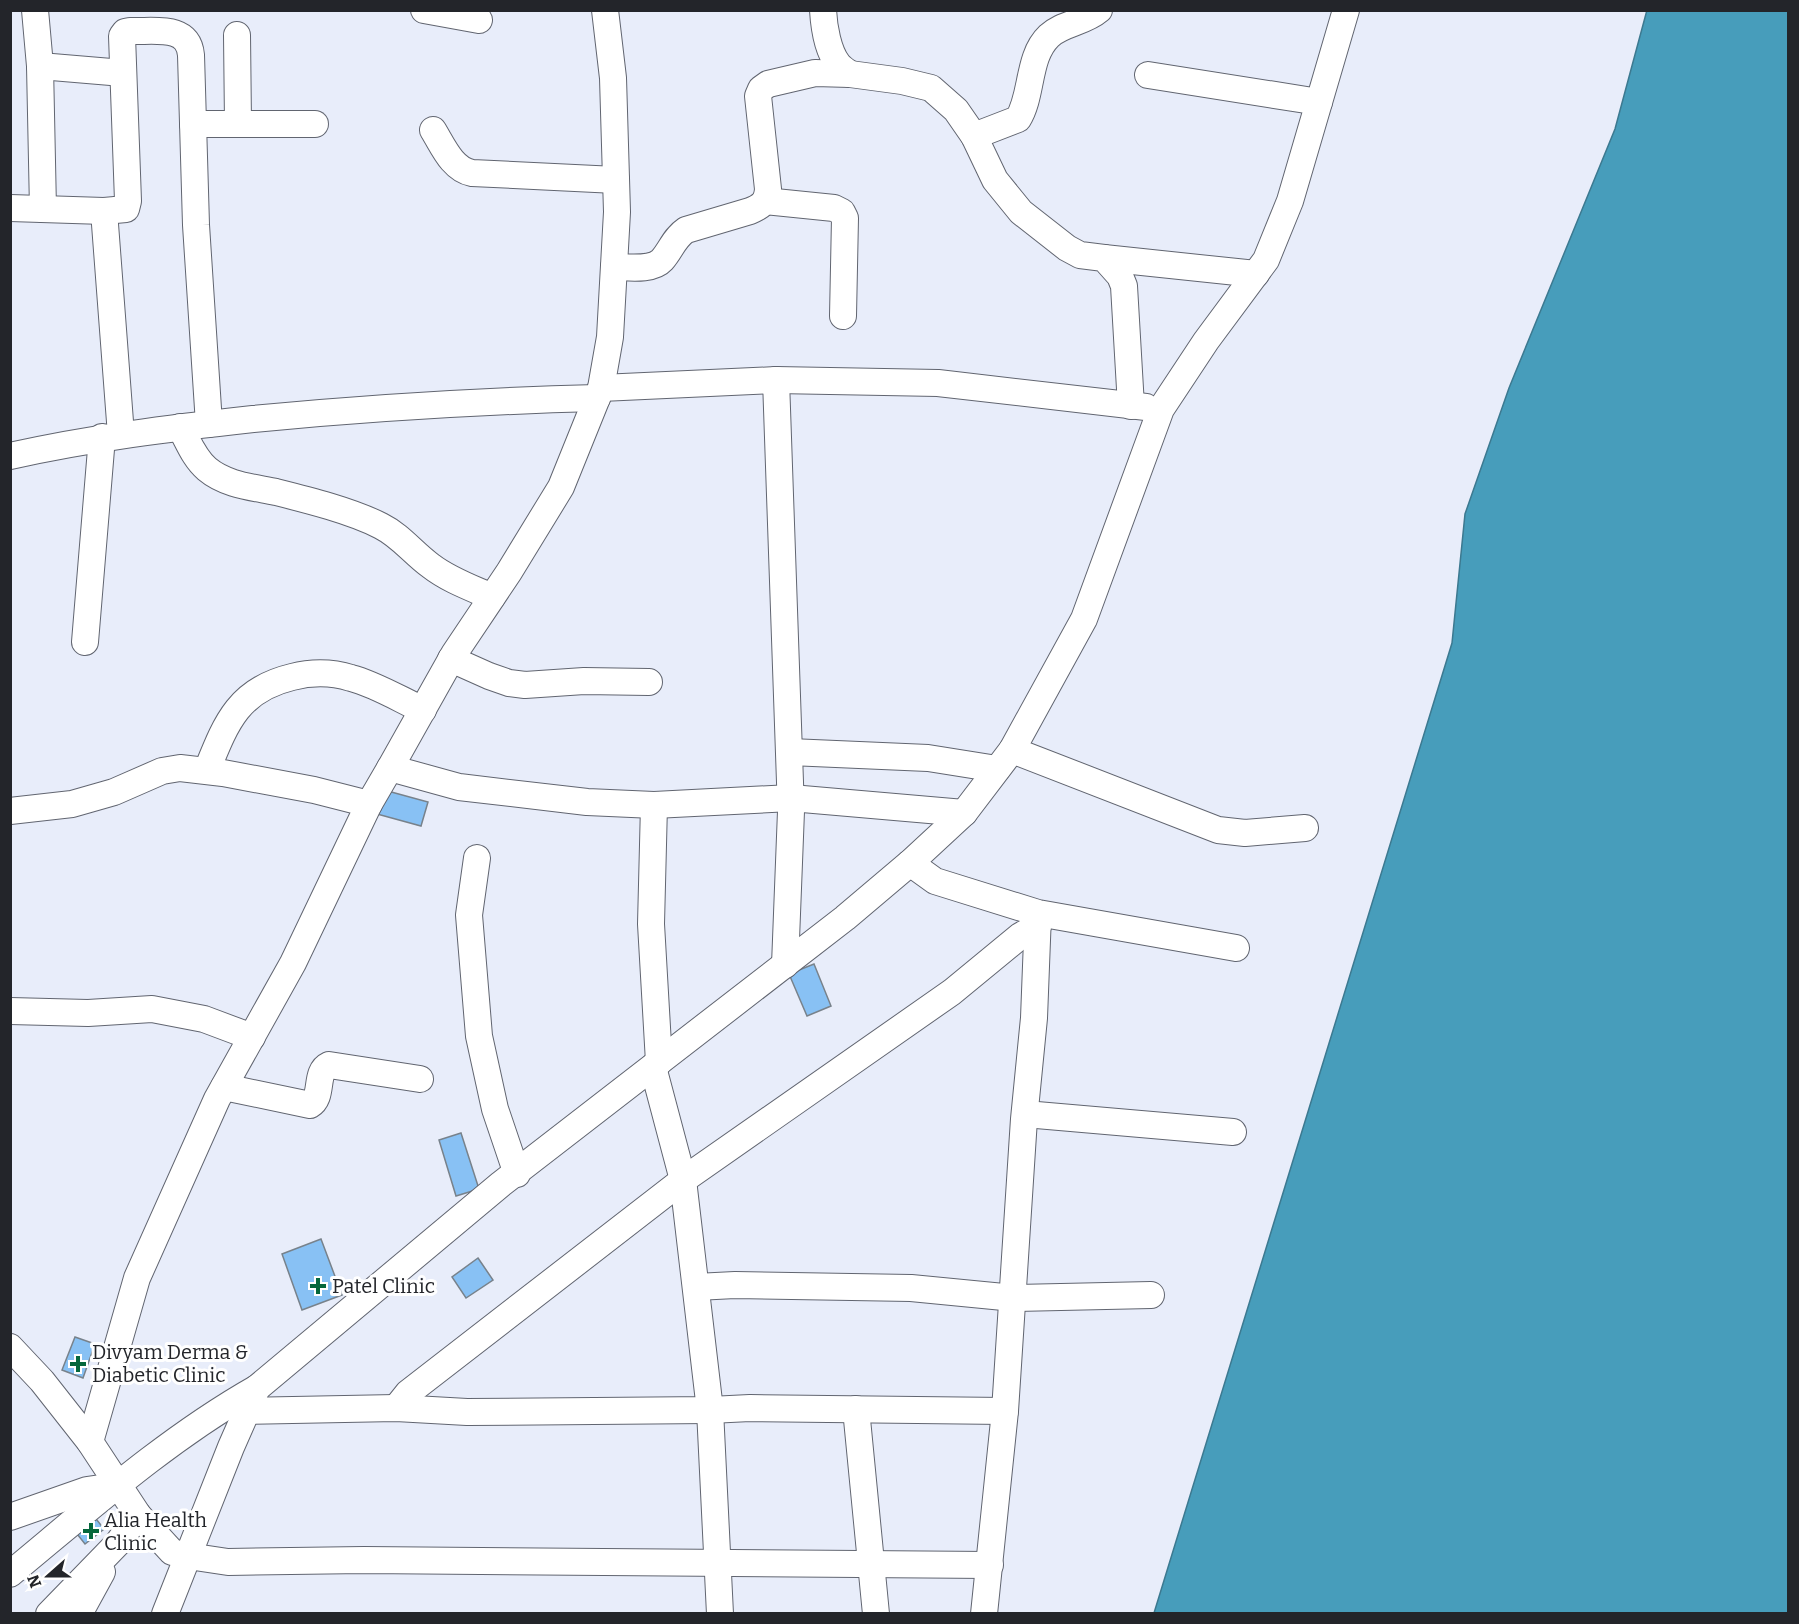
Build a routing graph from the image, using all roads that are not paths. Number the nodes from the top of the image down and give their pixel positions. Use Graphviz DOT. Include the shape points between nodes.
graph roads {
  1 [pos="36,10"];
  2 [pos="424,10"];
  3 [pos="605,10"];
  4 [pos="823,10"];
  5 [pos="1099,10"];
  6 [pos="1346,10"];
  7 [pos="479,20"];
  8 [pos="237,35"];
  9 [pos="40,66"];
  10 [pos="123,73"];
  11 [pos="850,74"];
  12 [pos="1148,75"];
  13 [pos="1319,102"];
  14 [pos="238,123"];
  15 [pos="193,124"];
  16 [pos="315,124"];
  17 [pos="433,130"];
  18 [pos="974,136"];
  19 [pos="616,180"];
  20 [pos="765,201"];
  21 [pos="10,208"];
  22 [pos="43,209"];
  23 [pos="104,211"];
  24 [pos="1104,258"];
  25 [pos="614,267"];
  26 [pos="1256,274"];
  27 [pos="843,316"];
  28 [pos="776,380"];
  29 [pos="599,393"];
  30 [pos="1131,406"];
  31 [pos="1161,409"];
  32 [pos="209,424"];
  33 [pos="180,427"];
  34 [pos="111,436"];
  35 [pos="10,456"];
  36 [pos="492,597"];
  37 [pos="85,642"];
  38 [pos="452,660"];
  39 [pos="649,682"];
  40 [pos="423,710"];
  41 [pos="790,752"];
  42 [pos="1005,759"];
  43 [pos="390,768"];
  44 [pos="207,770"];
  45 [pos="791,798"];
  46 [pos="369,804"];
  47 [pos="654,805"];
  48 [pos="10,811"];
  49 [pos="964,813"];
  50 [pos="1305,828"];
  51 [pos="477,858"];
  52 [pos="910,863"];
  53 [pos="1038,920"];
  54 [pos="1236,948"];
  55 [pos="785,964"];
  56 [pos="10,1011"];
  57 [pos="252,1037"];
  58 [pos="656,1065"];
  59 [pos="420,1079"];
  60 [pos="224,1087"];
  61 [pos="1024,1114"];
  62 [pos="1233,1132"];
  63 [pos="517,1174"];
  64 [pos="683,1180"];
  65 [pos="696,1287"];
  66 [pos="1151,1295"];
  67 [pos="1014,1298"];
  68 [pos="10,1347"];
  69 [pos="257,1388"];
  70 [pos="396,1408"];
  71 [pos="856,1409"];
  72 [pos="710,1410"];
  73 [pos="247,1411"];
  74 [pos="1005,1411"];
  75 [pos="90,1442"];
  76 [pos="117,1485"];
  77 [pos="138,1515"];
  78 [pos="10,1517"];
  79 [pos="118,1543"];
  80 [pos="188,1556"];
  81 [pos="718,1562"];
  82 [pos="871,1564"];
  83 [pos="990,1565"];
  84 [pos="10,1574"];
  85 [pos="49,1614"];
  86 [pos="79,1614"];
  87 [pos="165,1614"];
  88 [pos="720,1614"];
  89 [pos="876,1614"];
  90 [pos="984,1614"];
  1 -- 9 [label="street"];
  2 -- 7 [label="street"];
  3 -- 19 [label="street" via="613,78"];
  4 -- 11 [label="street" via="832,50"];
  5 -- 18 [label="street" via="1047,38 1036,59 1018,119"];
  6 -- 13 [label="street"];
  8 -- 14 [label="street"];
  9 -- 10 [label="street"];
  9 -- 22 [label="street"];
  10 -- 15 [label="street" via="125,32 182,36 191,55"];
  10 -- 23 [label="street" via="128,206"];
  11 -- 18 [label="street" via="931,88 956,110"];
  11 -- 20 [label="street" via="815,73 777,81 761,89 758,105 768,189"];
  12 -- 13 [label="street"];
  13 -- 26 [label="street" via="1290,201 1266,260"];
  14 -- 15 [label="street"];
  14 -- 16 [label="street"];
  15 -- 32 [label="street"];
  17 -- 19 [label="street" via="463,171"];
  18 -- 24 [label="street" via="995,180 1021,212 1067,248 1080,255"];
  19 -- 25 [label="street"];
  20 -- 25 [label="street" via="750,211 679,234 657,264"];
  20 -- 27 [label="street" via="842,212"];
  21 -- 22 [label="street"];
  22 -- 23 [label="street"];
  23 -- 34 [label="street"];
  24 -- 26 [label="street"];
  24 -- 30 [label="street" via="1124,286"];
  25 -- 29 [label="street" via="610,337"];
  26 -- 31 [label="street"];
  28 -- 29 [label="street"];
  28 -- 30 [label="street" via="938,383"];
  28 -- 41 [label="street"];
  29 -- 32 [label="street" via="351,409"];
  29 -- 36 [label="street" via="561,487"];
  30 -- 31 [label="street"];
  31 -- 42 [label="street" via="1084,620"];
  32 -- 33 [label="street"];
  33 -- 34 [label="street"];
  33 -- 36 [label="street" via="194,455 216,476 379,525 431,567"];
  34 -- 35 [label="street"];
  34 -- 37 [label="street"];
  36 -- 38 [label="street"];
  38 -- 39 [label="street" via="509,683 525,685"];
  38 -- 40 [label="street"];
  40 -- 43 [label="street"];
  40 -- 44 [label="street" via="353,678 334,674 273,681 252,693 237,709"];
  41 -- 42 [label="street"];
  41 -- 45 [label="street"];
  42 -- 49 [label="street"];
  42 -- 50 [label="street" via="1218,830 1245,833"];
  43 -- 46 [label="street"];
  43 -- 47 [label="street" via="459,787 587,802"];
  44 -- 46 [label="street"];
  44 -- 48 [label="street" via="162,771 114,792 72,804"];
  45 -- 47 [label="street"];
  45 -- 49 [label="street"];
  45 -- 55 [label="street"];
  46 -- 57 [label="street" via="293,963"];
  47 -- 58 [label="street" via="651,924"];
  49 -- 52 [label="street"];
  51 -- 63 [label="street" via="469,915 478,1036 495,1109"];
  52 -- 53 [label="street" via="935,880"];
  52 -- 55 [label="street"];
  53 -- 54 [label="street"];
  53 -- 61 [label="street" via="1034,1018"];
  53 -- 64 [label="street" via="952,992"];
  55 -- 58 [label="street"];
  56 -- 57 [label="street" via="87,1013 152,1009 204,1019"];
  57 -- 60 [label="street"];
  58 -- 63 [label="street"];
  58 -- 64 [label="street"];
  59 -- 60 [label="street" via="329,1065 322,1071 316,1100 310,1106"];
  60 -- 75 [label="street" via="137,1278"];
  61 -- 62 [label="street"];
  61 -- 67 [label="street"];
  63 -- 69 [label="street"];
  64 -- 65 [label="street"];
  64 -- 70 [label="street" via="408,1393"];
  65 -- 67 [label="street" via="911,1288"];
  65 -- 72 [label="street"];
  66 -- 67 [label="street"];
  67 -- 74 [label="street"];
  68 -- 75 [label="street"];
  69 -- 73 [label="street"];
  69 -- 76 [label="street" via="182,1435"];
  70 -- 72 [label="street" via="467,1412"];
  70 -- 73 [label="street"];
  71 -- 72 [label="street"];
  71 -- 74 [label="street"];
  71 -- 82 [label="street"];
  72 -- 81 [label="street"];
  73 -- 80 [label="street"];
  74 -- 83 [label="street"];
  75 -- 76 [label="street"];
  76 -- 77 [label="street"];
  76 -- 78 [label="street" via="87,1490"];
  76 -- 84 [label="street"];
  77 -- 79 [label="street"];
  77 -- 80 [label="street" via="172,1552"];
  79 -- 85 [label="street"];
  79 -- 86 [label="street"];
  80 -- 81 [label="street" via="228,1562"];
  80 -- 87 [label="street"];
  81 -- 82 [label="street"];
  81 -- 88 [label="street"];
  82 -- 83 [label="street"];
  82 -- 89 [label="street"];
  83 -- 90 [label="street"];
}
